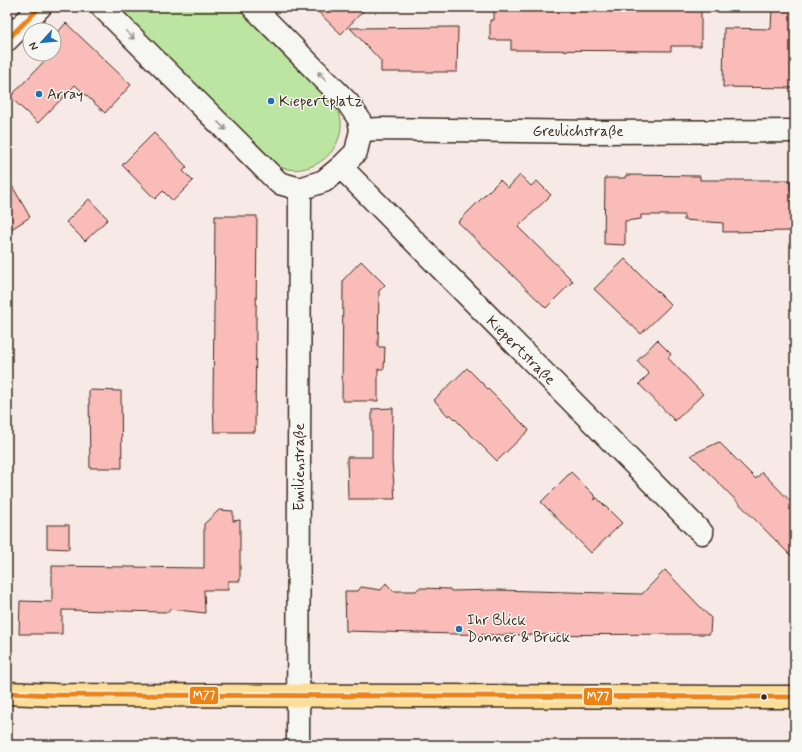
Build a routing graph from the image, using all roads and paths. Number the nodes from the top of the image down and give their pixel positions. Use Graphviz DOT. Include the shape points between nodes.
graph roads {
  1 [pos="40,7"];
  2 [pos="102,7"];
  3 [pos="253,7"];
  4 [pos="7,40"];
  5 [pos="361,130"];
  6 [pos="795,131"];
  7 [pos="341,167"];
  8 [pos="300,189"];
  9 [pos="702,534"];
  10 [pos="7,693"];
  11 [pos="298,696"];
  12 [pos="795,697"];
  13 [pos="298,745"];
  1 -- 4 [label="street"];
  2 -- 8 [label="street, one-way" via="279,182"];
  5 -- 3 [label="street, one-way" via="359,119 348,103"];
  5 -- 6 [label="street, Greulichstraße"];
  5 -- 7 [label="street" via="356,152"];
  7 -- 8 [label="street" via="324,181"];
  7 -- 9 [label="street, Kiepertstraße"];
  8 -- 11 [label="street, Emilienstraße"];
  10 -- 11 [label="main road"];
  11 -- 12 [label="main road"];
  11 -- 13 [label="street, Emilienstraße"];
}
